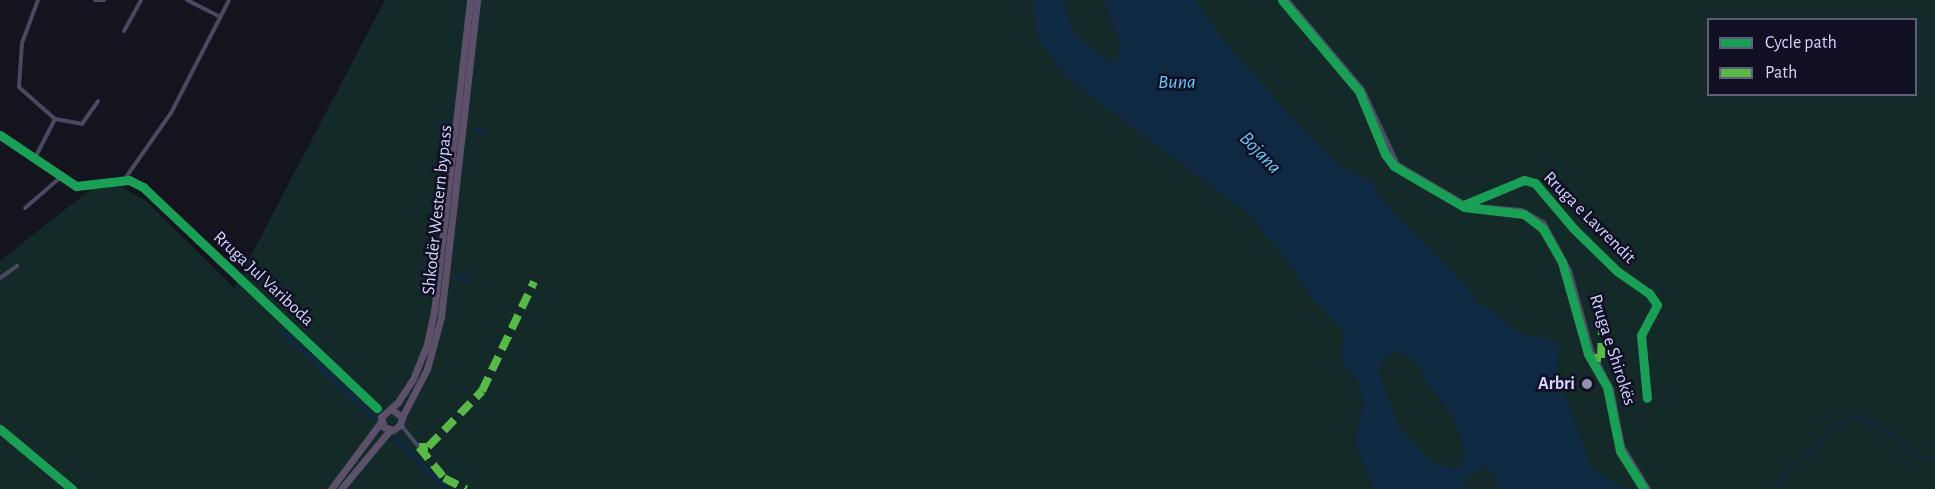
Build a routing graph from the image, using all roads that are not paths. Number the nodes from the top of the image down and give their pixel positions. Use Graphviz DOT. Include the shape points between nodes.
graph roads {
  1 [pos="38,0"];
  2 [pos="95,0"];
  3 [pos="104,0"];
  4 [pos="141,0"];
  5 [pos="187,0"];
  6 [pos="229,0"];
  7 [pos="470,0"];
  8 [pos="477,0"];
  9 [pos="1287,0"];
  10 [pos="220,17"];
  11 [pos="124,31"];
  12 [pos="98,101"];
  13 [pos="55,119"];
  14 [pos="0,135"];
  15 [pos="36,156"];
  16 [pos="62,176"];
  17 [pos="123,180"];
  18 [pos="1466,204"];
  19 [pos="25,208"];
  20 [pos="17,266"];
  21 [pos="0,278"];
  22 [pos="1647,398"];
  23 [pos="377,408"];
  24 [pos="389,409"];
  25 [pos="381,419"];
  26 [pos="401,420"];
  27 [pos="0,429"];
  28 [pos="391,430"];
  29 [pos="404,433"];
  30 [pos="419,447"];
  31 [pos="72,489"];
  32 [pos="331,489"];
  33 [pos="341,489"];
  34 [pos="1648,489"];
  1 -- 13 [label="street" via="22,43 19,87"];
  2 -- 3 [label="street"];
  4 -- 11 [label="street"];
  5 -- 10 [label="street"];
  6 -- 10 [label="street"];
  7 -- 24 [label="highway, Shkodër Western bypass" via="434,312 418,368 404,395"];
  8 -- 26 [label="highway, Shkodër Western bypass" via="441,317 431,357"];
  9 -- 18 [label="main road, Rruga e Shirokës" via="1362,89 1394,160"];
  10 -- 17 [label="street" via="171,113"];
  12 -- 13 [label="street" via="82,124"];
  13 -- 15 [label="street"];
  14 -- 15 [label="street"];
  15 -- 16 [label="street"];
  16 -- 17 [label="street" via="81,187"];
  16 -- 19 [label="street"];
  17 -- 23 [label="street, Rruga Jul Variboda" via="143,187"];
  18 -- 22 [label="street, Rruga e Lavrendit" via="1524,180 1535,183 1617,271 1649,293 1657,305 1641,335"];
  18 -- 34 [label="main road, Rruga e Shirokës" via="1526,211 1538,217 1551,235 1569,270 1591,350 1611,389 1622,446"];
  20 -- 21 [label="street"];
  23 -- 24 [label="street"];
  23 -- 25 [label="street, Rruga Jul Variboda"];
  24 -- 25 [label="highway, Shkodër Western bypass"];
  24 -- 26 [label="highway"];
  25 -- 28 [label="highway"];
  25 -- 32 [label="highway, Shkodër Western bypass"];
  26 -- 28 [label="highway, Shkodër Western bypass"];
  26 -- 29 [label="street"];
  27 -- 31 [label="street"];
  28 -- 29 [label="street"];
  28 -- 33 [label="highway, Shkodër Western bypass"];
  29 -- 30 [label="street"];
}
